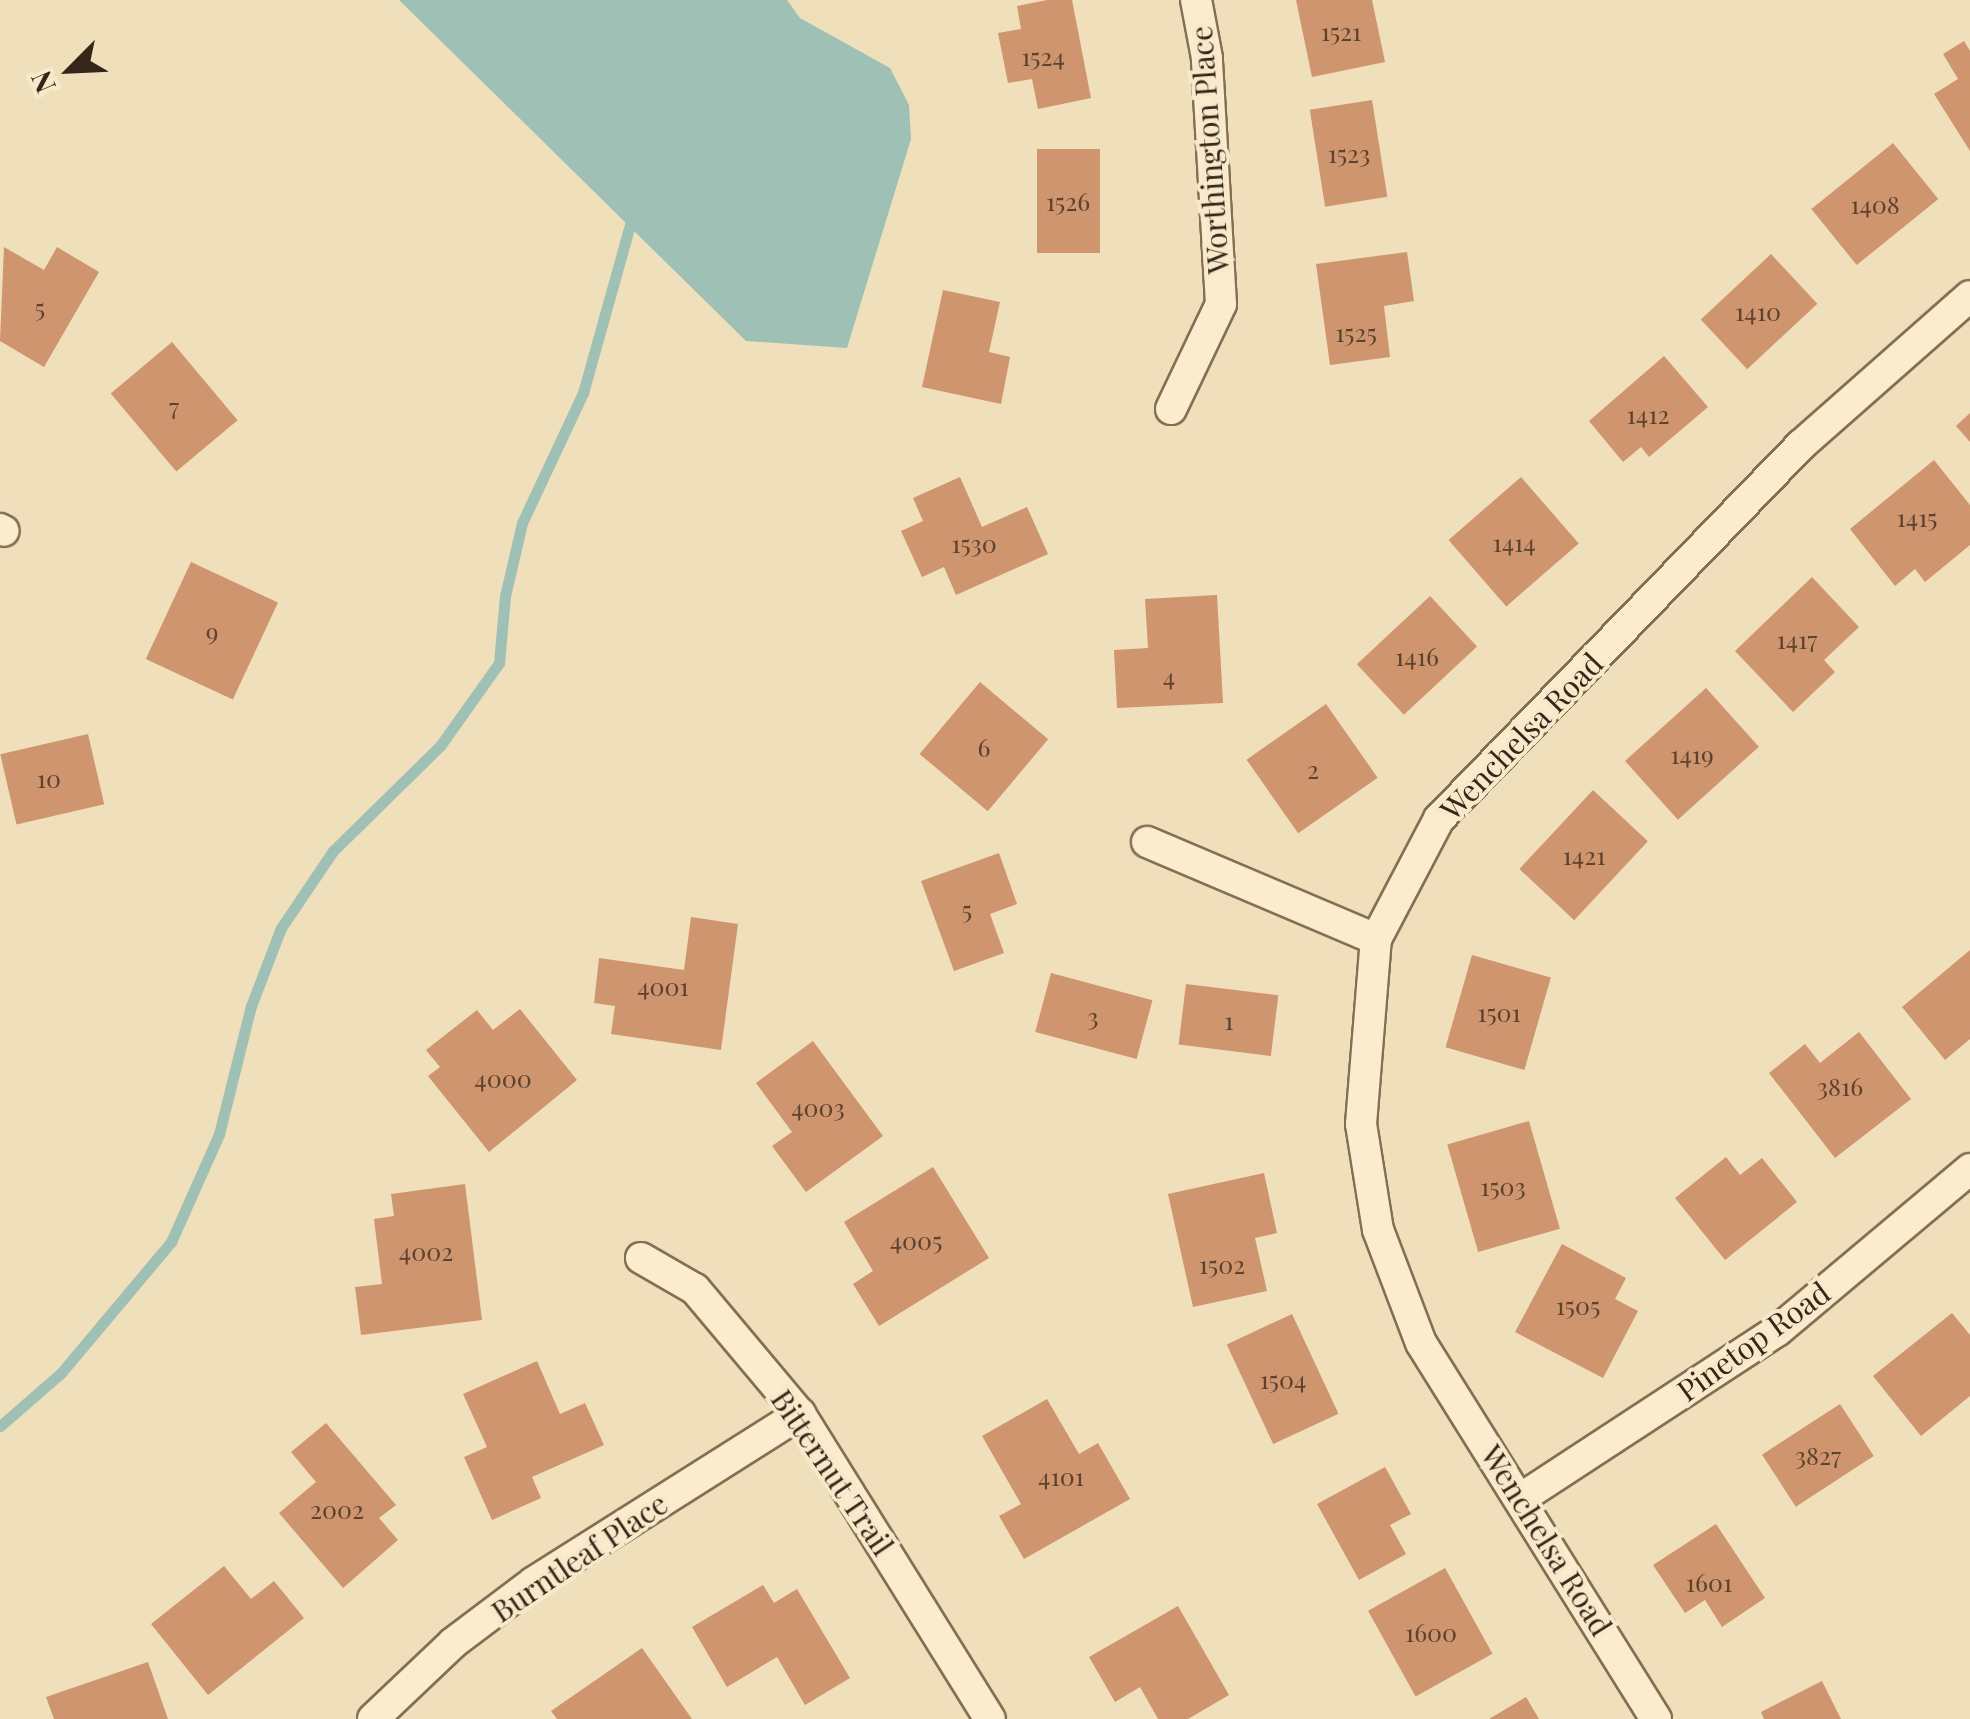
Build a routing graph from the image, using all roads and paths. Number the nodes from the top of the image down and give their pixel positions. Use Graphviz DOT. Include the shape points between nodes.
graph roads {
  1 [pos="1196,0"];
  2 [pos="1970,296"];
  3 [pos="1171,408"];
  4 [pos="1147,842"];
  5 [pos="1376,939"];
  6 [pos="1970,1168"];
  7 [pos="640,1258"];
  8 [pos="800,1414"];
  9 [pos="1523,1496"];
  10 [pos="372,1719"];
  11 [pos="990,1719"];
  12 [pos="1656,1719"];
  1 -- 3 [label="street, Worthington Place" via="1206,58 1221,304"];
  2 -- 5 [label="street, Wenchelsa Road" via="1801,445 1439,819"];
  4 -- 5 [label="street"];
  5 -- 9 [label="street, Wenchelsa Road" via="1361,1124 1378,1230 1421,1343"];
  6 -- 9 [label="street, Pinetop Road" via="1777,1331"];
  7 -- 8 [label="street, Bitternut Trail" via="695,1289"];
  8 -- 10 [label="street, Burntleaf Place" via="534,1582 453,1642"];
  8 -- 11 [label="street, Bitternut Trail"];
  9 -- 12 [label="street, Wenchelsa Road"];
}
